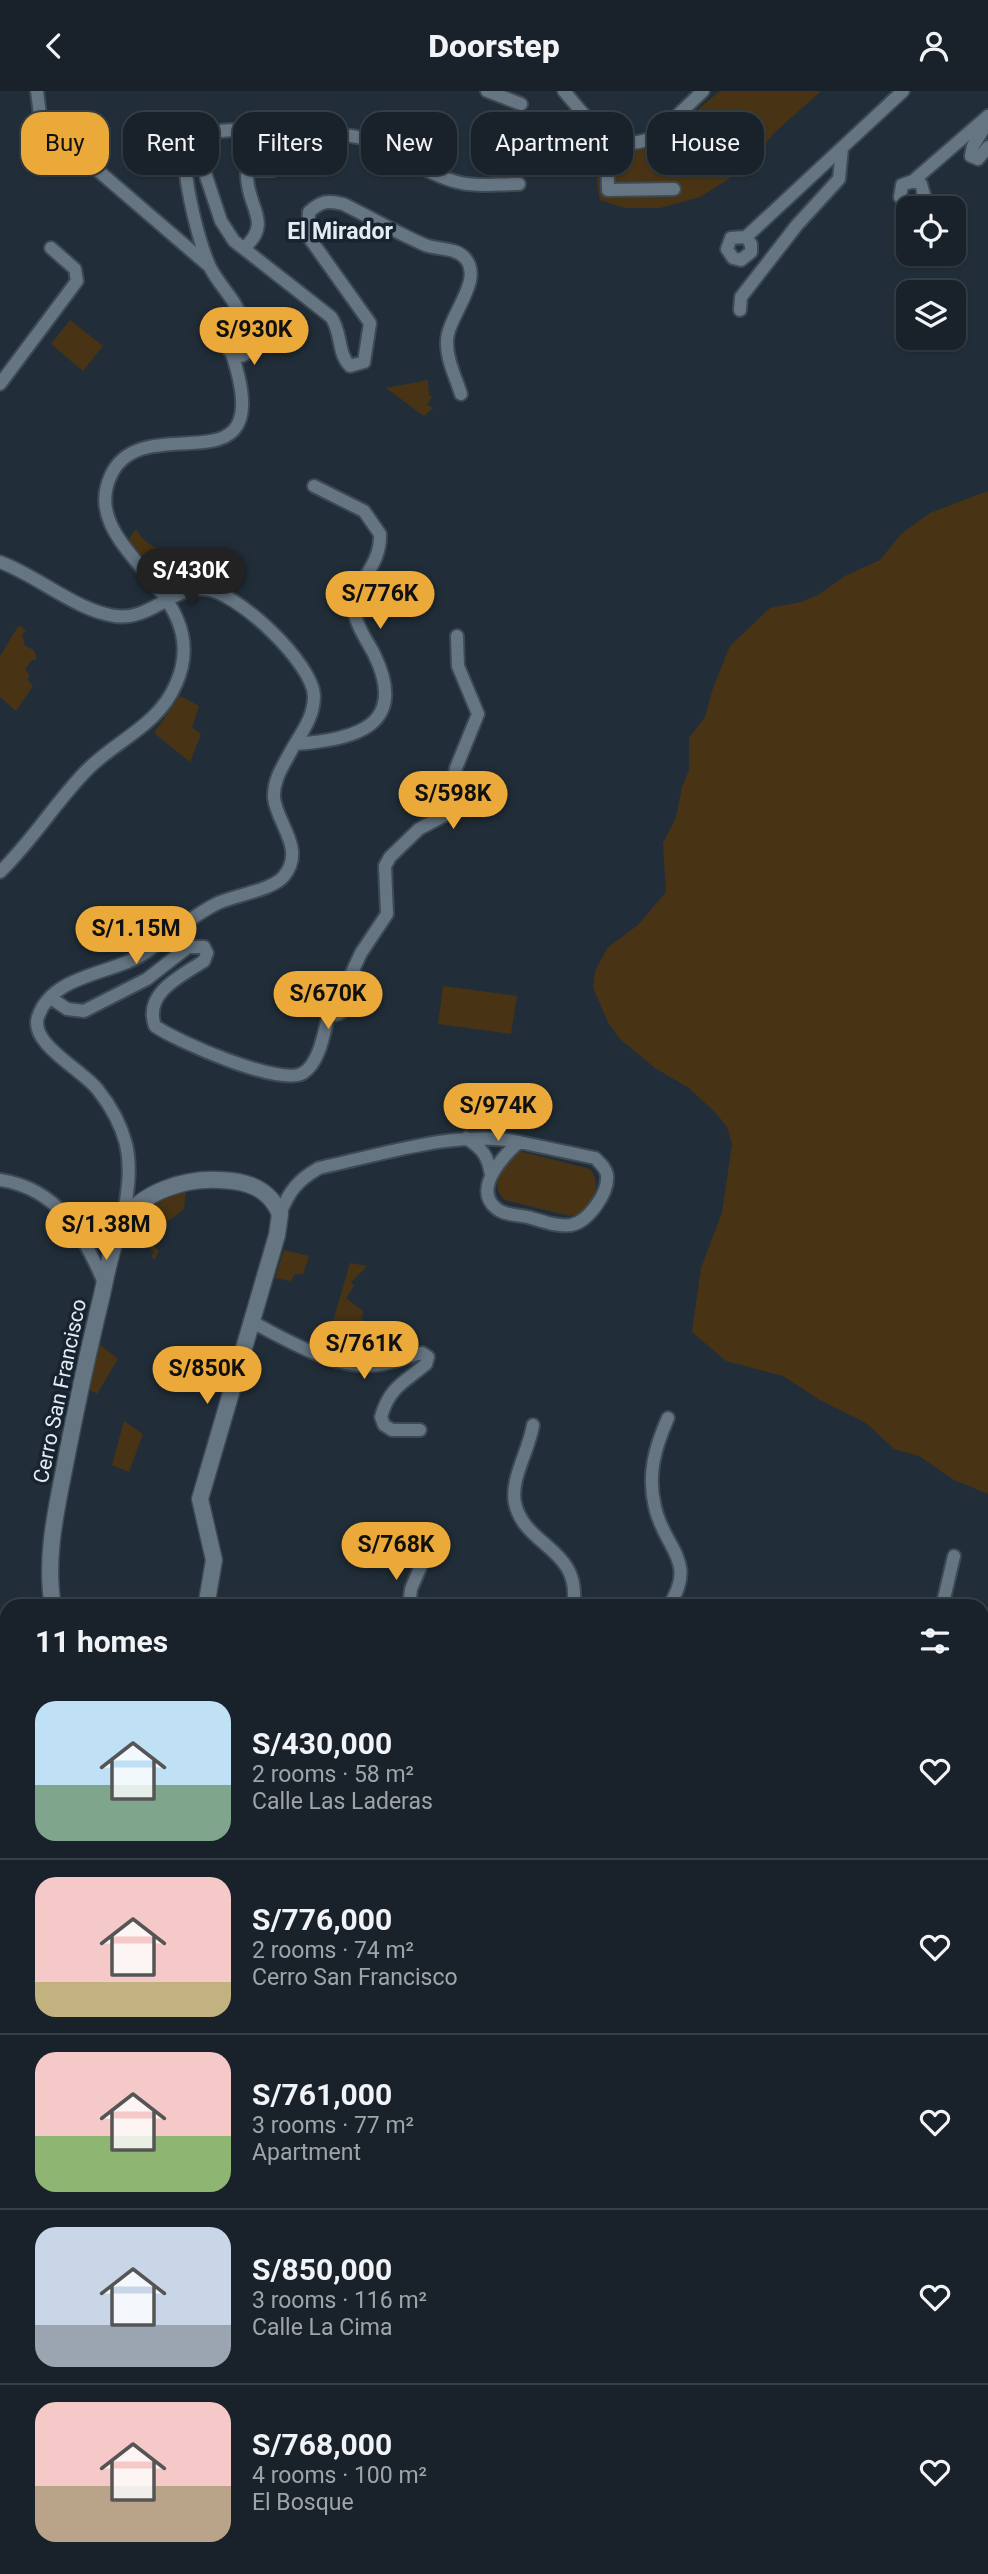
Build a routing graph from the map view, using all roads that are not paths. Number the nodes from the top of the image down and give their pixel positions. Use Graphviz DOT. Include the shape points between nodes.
graph roads {
  1 [pos="37,91"];
  2 [pos="487,91"];
  3 [pos="564,91"];
  4 [pos="703,91"];
  5 [pos="903,91"];
  6 [pos="521,104"];
  7 [pos="583,112"];
  8 [pos="988,116"];
  9 [pos="988,122"];
  10 [pos="219,131"];
  11 [pos="633,142"];
  12 [pos="988,147"];
  13 [pos="842,148"];
  14 [pos="187,175"];
  15 [pos="206,175"];
  16 [pos="247,175"];
  17 [pos="608,175"];
  18 [pos="913,181"];
  19 [pos="519,184"];
  20 [pos="674,189"];
  21 [pos="746,237"];
  22 [pos="51,248"];
  23 [pos="244,248"];
  24 [pos="210,266"];
  25 [pos="740,310"];
  26 [pos="0,384"];
  27 [pos="461,394"];
  28 [pos="314,486"];
  29 [pos="0,562"];
  30 [pos="168,599"];
  31 [pos="457,636"];
  32 [pos="295,744"];
  33 [pos="0,872"];
  34 [pos="343,992"];
  35 [pos="51,998"];
  36 [pos="329,1014"];
  37 [pos="466,1138"];
  38 [pos="519,1142"];
  39 [pos="491,1175"];
  40 [pos="0,1180"];
  41 [pos="280,1214"];
  42 [pos="122,1223"];
  43 [pos="117,1240"];
  44 [pos="88,1244"];
  45 [pos="105,1285"];
  46 [pos="250,1321"];
  47 [pos="668,1418"];
  48 [pos="533,1425"];
  49 [pos="420,1430"];
  50 [pos="954,1556"];
  51 [pos="421,1568"];
  52 [pos="53,1599"];
  53 [pos="207,1599"];
  54 [pos="409,1599"];
  55 [pos="573,1599"];
  56 [pos="673,1599"];
  57 [pos="944,1599"];
  1 -- 24 [label="street" via="45,125"];
  2 -- 6 [label="street"];
  3 -- 7 [label="street"];
  4 -- 11 [label="street" via="648,140"];
  5 -- 13 [label="street"];
  8 -- 18 [label="street"];
  9 -- 12 [label="street" via="971,156 978,159"];
  10 -- 19 [label="street" via="345,134 369,140 460,183"];
  13 -- 21 [label="street"];
  13 -- 25 [label="street" via="839,179 741,297"];
  14 -- 24 [label="street"];
  15 -- 23 [label="street" via="222,221"];
  16 -- 23 [label="street" via="260,228"];
  17 -- 20 [label="street" via="608,190"];
  22 -- 26 [label="street" via="75,269 77,281"];
  23 -- 27 [label="street" via="331,317 350,366 357,366 367,355 370,323 308,236 309,212 318,203 343,204 427,246 455,251 471,270 446,341"];
  24 -- 30 [label="street" via="241,314 242,335 249,343 239,353 242,419 218,440 148,448 124,459 110,476 107,508 111,527"];
  28 -- 32 [label="street" via="363,511 380,534 376,561 354,604 356,618 383,674 385,692 377,719 364,731 334,741"];
  29 -- 30 [label="street" via="97,612 135,615"];
  30 -- 32 [label="street" via="188,589 207,588 223,595 269,628 302,663 314,693 313,709"];
  30 -- 33 [label="street" via="182,630 185,651 164,707 88,769"];
  31 -- 34 [label="street" via="458,666 478,714 456,768 450,807 440,820 419,829 390,857 385,866 387,914"];
  32 -- 35 [label="street" via="275,787 276,807 291,845 291,862 284,877 219,902 137,957 91,974"];
  34 -- 36 [label="street" via="345,1009"];
  34 -- 36 [label="street" via="331,988 320,996 320,1005"];
  35 -- 36 [label="street" via="67,1009 83,1010 147,979 197,945 207,953 204,961 158,995 151,1017 155,1026 225,1059 285,1076 303,1073 310,1066"];
  35 -- 42 [label="street, Cerro San Francisco" via="37,1019 42,1040 99,1090 125,1143 129,1181"];
  37 -- 38 [label="street"];
  37 -- 39 [label="street" via="488,1157"];
  37 -- 41 [label="street" via="319,1168 288,1192"];
  38 -- 39 [label="street"];
  38 -- 39 [label="street" via="595,1158 607,1176 604,1194 584,1219 559,1225 498,1210 487,1188"];
  40 -- 44 [label="street" via="46,1197"];
  41 -- 42 [label="street" via="275,1202 258,1188 208,1179 160,1191 141,1202"];
  41 -- 46 [label="street"];
  42 -- 43 [label="street, Cerro San Francisco"];
  43 -- 44 [label="street" via="103,1246"];
  43 -- 45 [label="street, Cerro San Francisco"];
  44 -- 45 [label="street"];
  45 -- 52 [label="street, Cerro San Francisco" via="81,1378 54,1525"];
  46 -- 49 [label="street" via="347,1364 383,1364 422,1353 428,1357 426,1364 405,1377 381,1417 392,1430"];
  46 -- 53 [label="street" via="200,1499 214,1560"];
  47 -- 56 [label="street" via="655,1450 652,1483 656,1511 682,1565 680,1586"];
  48 -- 55 [label="street" via="517,1476 515,1504 531,1531 568,1566"];
  50 -- 57 [label="street"];
  51 -- 54 [label="street"];
}
